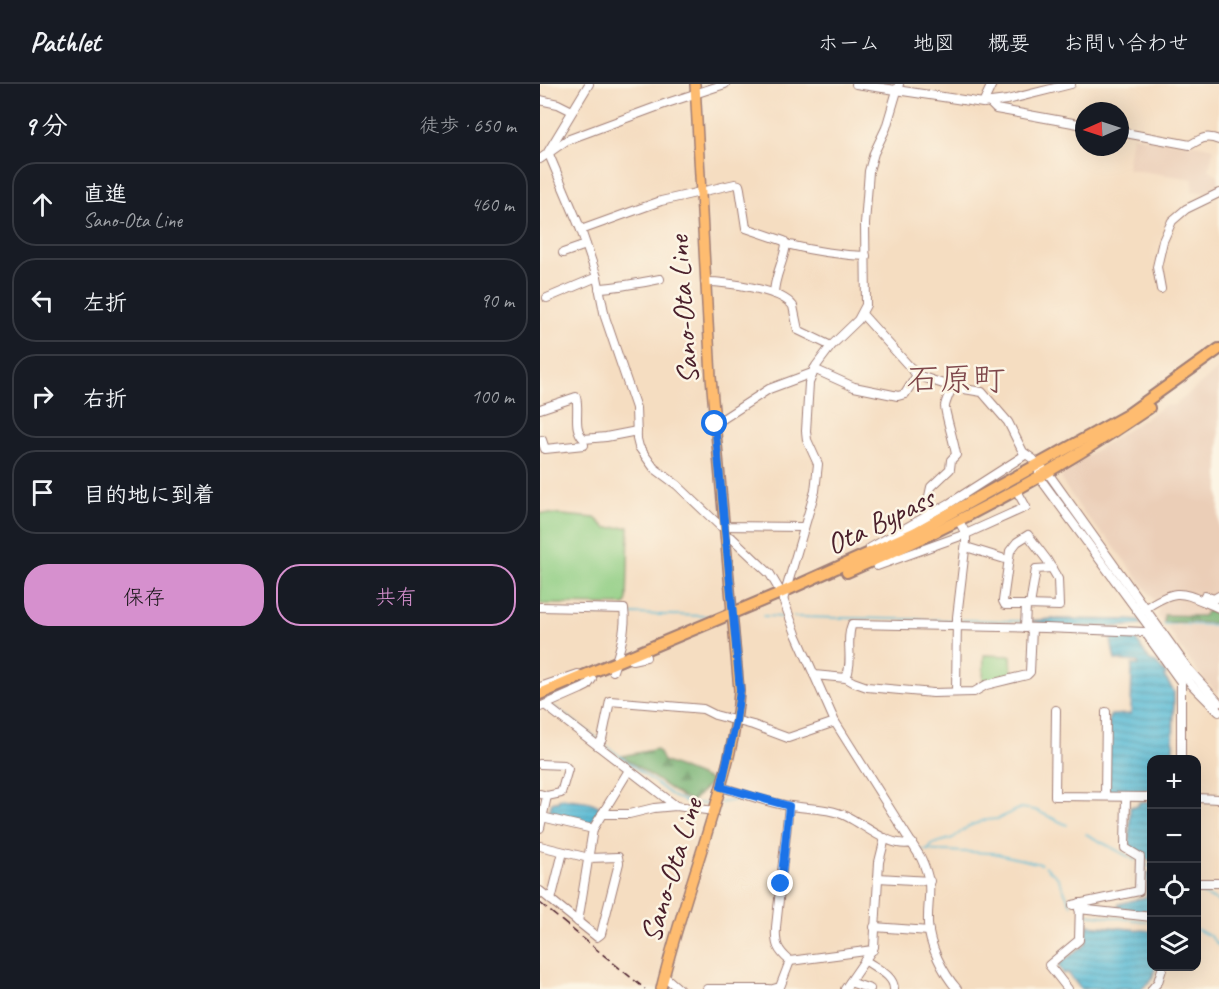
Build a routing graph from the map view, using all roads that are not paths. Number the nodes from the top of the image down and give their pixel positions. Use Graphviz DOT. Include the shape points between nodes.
graph roads {
  1 [pos="589,84"];
  2 [pos="725,84"];
  3 [pos="856,84"];
  4 [pos="992,84"];
  5 [pos="1071,84"];
  6 [pos="899,87"];
  7 [pos="696,89"];
  8 [pos="540,100"];
  9 [pos="987,103"];
  10 [pos="572,111"];
  11 [pos="1075,123"];
  12 [pos="1129,134"];
  13 [pos="1219,140"];
  14 [pos="548,152"];
  15 [pos="540,159"];
  16 [pos="700,191"];
  17 [pos="1219,193"];
  18 [pos="581,230"];
  19 [pos="786,244"];
  20 [pos="586,245"];
  21 [pos="563,253"];
  22 [pos="866,256"];
  23 [pos="597,276"];
  24 [pos="660,279"];
  25 [pos="705,282"];
  26 [pos="599,288"];
  27 [pos="1161,289"];
  28 [pos="774,294"];
  29 [pos="547,298"];
  30 [pos="862,314"];
  31 [pos="831,346"];
  32 [pos="1219,349"];
  33 [pos="1219,358"];
  34 [pos="813,371"];
  35 [pos="917,375"];
  36 [pos="952,387"];
  37 [pos="540,410"];
  38 [pos="715,424"];
  39 [pos="636,431"];
  40 [pos="540,441"];
  41 [pos="584,445"];
  42 [pos="1025,455"];
  43 [pos="1041,472"];
  44 [pos="1017,491"];
  45 [pos="955,512"];
  46 [pos="927,515"];
  47 [pos="804,528"];
  48 [pos="724,531"];
  49 [pos="966,534"];
  50 [pos="966,547"];
  51 [pos="872,558"];
  52 [pos="1008,560"];
  53 [pos="1052,568"];
  54 [pos="1184,593"];
  55 [pos="782,594"];
  56 [pos="1219,596"];
  57 [pos="1028,605"];
  58 [pos="540,607"];
  59 [pos="1219,608"];
  60 [pos="1142,610"];
  61 [pos="732,617"];
  62 [pos="1027,624"];
  63 [pos="1154,625"];
  64 [pos="957,626"];
  65 [pos="614,666"];
  66 [pos="814,675"];
  67 [pos="591,677"];
  68 [pos="846,678"];
  69 [pos="1184,680"];
  70 [pos="540,687"];
  71 [pos="956,692"];
  72 [pos="540,694"];
  73 [pos="1219,703"];
  74 [pos="542,705"];
  75 [pos="1056,710"];
  76 [pos="1106,712"];
  77 [pos="1219,712"];
  78 [pos="736,721"];
  79 [pos="835,722"];
  80 [pos="598,746"];
  81 [pos="1181,755"];
  82 [pos="540,764"];
  83 [pos="629,771"];
  84 [pos="721,787"];
  85 [pos="544,795"];
  86 [pos="1105,796"];
  87 [pos="1126,797"];
  88 [pos="1147,797"];
  89 [pos="1201,798"];
  90 [pos="1219,799"];
  91 [pos="676,806"];
  92 [pos="789,806"];
  93 [pos="714,811"];
  94 [pos="602,814"];
  95 [pos="543,818"];
  96 [pos="540,828"];
  97 [pos="593,829"];
  98 [pos="885,838"];
  99 [pos="912,843"];
  100 [pos="540,846"];
  101 [pos="563,852"];
  102 [pos="589,858"];
  103 [pos="878,878"];
  104 [pos="930,881"];
  105 [pos="1201,883"];
  106 [pos="1219,883"];
  107 [pos="540,891"];
  108 [pos="551,900"];
  109 [pos="1081,906"];
  110 [pos="1147,916"];
  111 [pos="578,922"];
  112 [pos="874,927"];
  113 [pos="929,931"];
  114 [pos="873,950"];
  115 [pos="865,960"];
  116 [pos="790,962"];
  117 [pos="1161,971"];
  118 [pos="664,976"];
  119 [pos="848,985"];
  120 [pos="952,987"];
  121 [pos="661,989"];
  122 [pos="679,989"];
  123 [pos="707,989"];
  124 [pos="771,989"];
  125 [pos="870,989"];
  126 [pos="894,989"];
  127 [pos="1068,989"];
  128 [pos="1152,989"];
  1 -- 10 [label="street"];
  2 -- 7 [label="street"];
  3 -- 6 [label="street"];
  4 -- 9 [label="street"];
  5 -- 9 [label="street"];
  6 -- 9 [label="street"];
  6 -- 22 [label="street" via="870,165"];
  7 -- 14 [label="street" via="567,140"];
  7 -- 16 [label="main road, Sano-Ota Line"];
  8 -- 10 [label="street"];
  9 -- 11 [label="street" via="996,109"];
  10 -- 14 [label="street"];
  12 -- 13 [label="street" via="1190,145 1203,137"];
  14 -- 15 [label="street"];
  14 -- 18 [label="street"];
  16 -- 18 [label="street"];
  16 -- 19 [label="street" via="739,185 746,228"];
  16 -- 25 [label="main road, Sano-Ota Line"];
  17 -- 27 [label="street" via="1186,209 1172,221 1157,267"];
  18 -- 20 [label="street"];
  19 -- 22 [label="street"];
  19 -- 28 [label="street"];
  20 -- 21 [label="street"];
  20 -- 23 [label="street"];
  22 -- 30 [label="street" via="867,301"];
  23 -- 26 [label="street"];
  23 -- 29 [label="street"];
  24 -- 26 [label="street"];
  25 -- 28 [label="street" via="728,282"];
  25 -- 38 [label="main road, Sano-Ota Line"];
  26 -- 39 [label="street" via="636,408"];
  28 -- 31 [label="street" via="793,306 798,330"];
  30 -- 31 [label="street"];
  30 -- 35 [label="street"];
  31 -- 34 [label="street"];
  32 -- 43 [label="highway, Ota Bypass"];
  33 -- 43 [label="highway, Ota Bypass" via="1131,421"];
  34 -- 35 [label="street" via="854,387 898,396 905,394"];
  34 -- 38 [label="street" via="769,389"];
  34 -- 47 [label="street" via="806,431 818,468 816,491"];
  35 -- 36 [label="street"];
  36 -- 42 [label="street" via="986,395 1008,422"];
  36 -- 46 [label="street" via="945,411 956,455 950,469 931,487"];
  37 -- 39 [label="street" via="576,397 577,427 584,438"];
  38 -- 48 [label="main road, Sano-Ota Line"];
  39 -- 48 [label="street" via="639,447 654,468"];
  40 -- 41 [label="street" via="545,449"];
  42 -- 43 [label="street" via="1033,459"];
  42 -- 45 [label="street"];
  43 -- 44 [label="highway, Ota Bypass"];
  43 -- 45 [label="highway"];
  43 -- 60 [label="street"];
  44 -- 45 [label="highway, Ota Bypass"];
  44 -- 49 [label="street" via="1026,507"];
  45 -- 46 [label="street"];
  45 -- 49 [label="street"];
  45 -- 51 [label="highway, Ota Bypass"];
  45 -- 51 [label="highway, Ota Bypass"];
  46 -- 51 [label="street" via="868,549"];
  47 -- 48 [label="street"];
  47 -- 55 [label="street"];
  48 -- 55 [label="street" via="766,568"];
  48 -- 61 [label="main road, Sano-Ota Line"];
  49 -- 50 [label="street"];
  49 -- 51 [label="street" via="878,566"];
  50 -- 52 [label="street"];
  50 -- 64 [label="street"];
  51 -- 55 [label="highway, Ota Bypass"];
  52 -- 53 [label="street" via="1013,546 1028,535"];
  52 -- 57 [label="street" via="1003,601"];
  53 -- 57 [label="street" via="1036,569"];
  53 -- 57 [label="street" via="1058,579 1059,606"];
  54 -- 56 [label="street" via="1193,591 1214,599"];
  54 -- 59 [label="street"];
  54 -- 60 [label="street" via="1168,595"];
  55 -- 61 [label="highway, Ota Bypass"];
  55 -- 66 [label="street"];
  57 -- 62 [label="street"];
  58 -- 65 [label="street" via="622,608 625,614"];
  60 -- 63 [label="street"];
  60 -- 63 [label="street" via="1145,620"];
  61 -- 65 [label="highway, Ota Bypass"];
  61 -- 65 [label="highway, Ota Bypass" via="646,657"];
  61 -- 78 [label="main road, Sano-Ota Line" via="740,690"];
  62 -- 64 [label="street"];
  62 -- 69 [label="street" via="1145,633"];
  62 -- 71 [label="street" via="1027,675 977,691"];
  63 -- 69 [label="street"];
  63 -- 73 [label="street"];
  64 -- 68 [label="street" via="852,624"];
  64 -- 71 [label="street"];
  65 -- 67 [label="highway, Ota Bypass"];
  66 -- 68 [label="street"];
  66 -- 79 [label="street"];
  67 -- 70 [label="street" via="572,675"];
  67 -- 72 [label="highway, Ota Bypass"];
  67 -- 74 [label="highway, Ota Bypass"];
  68 -- 71 [label="street" via="867,687"];
  69 -- 77 [label="street"];
  69 -- 81 [label="street"];
  74 -- 80 [label="street"];
  75 -- 86 [label="street" via="1055,796"];
  76 -- 86 [label="street"];
  78 -- 79 [label="street" via="788,738"];
  78 -- 80 [label="street" via="704,709 610,701"];
  78 -- 84 [label="main road, Sano-Ota Line"];
  79 -- 99 [label="street"];
  80 -- 83 [label="street"];
  82 -- 85 [label="street" via="564,765 568,770 561,793"];
  83 -- 91 [label="street"];
  83 -- 94 [label="street"];
  84 -- 92 [label="street"];
  84 -- 93 [label="main road, Sano-Ota Line"];
  85 -- 95 [label="street"];
  86 -- 87 [label="street"];
  87 -- 88 [label="street"];
  87 -- 109 [label="street" via="1125,848 1140,857 1139,891"];
  89 -- 90 [label="street"];
  91 -- 93 [label="street"];
  91 -- 94 [label="street"];
  92 -- 98 [label="street" via="841,814"];
  92 -- 116 [label="street" via="775,944"];
  93 -- 118 [label="main road, Sano-Ota Line"];
  94 -- 97 [label="street"];
  95 -- 96 [label="street"];
  95 -- 97 [label="street"];
  97 -- 102 [label="street"];
  98 -- 99 [label="street"];
  98 -- 103 [label="street"];
  99 -- 104 [label="street"];
  100 -- 101 [label="street"];
  101 -- 102 [label="street"];
  101 -- 108 [label="street"];
  102 -- 111 [label="street"];
  102 -- 111 [label="street" via="618,857 619,863 601,934 595,936"];
  103 -- 104 [label="street"];
  103 -- 112 [label="street"];
  104 -- 113 [label="street"];
  105 -- 106 [label="street"];
  107 -- 108 [label="street"];
  108 -- 111 [label="street"];
  109 -- 110 [label="street"];
  109 -- 127 [label="street" via="1079,940 1049,964"];
  112 -- 113 [label="street"];
  112 -- 114 [label="street"];
  113 -- 120 [label="street"];
  114 -- 115 [label="street"];
  114 -- 116 [label="street"];
  115 -- 119 [label="street"];
  115 -- 126 [label="street" via="890,978"];
  116 -- 124 [label="street" via="780,987"];
  117 -- 128 [label="street"];
  118 -- 121 [label="main road, Sano-Ota Line"];
  118 -- 122 [label="street"];
  119 -- 125 [label="street"];
  123 -- 124 [label="street"];
}
